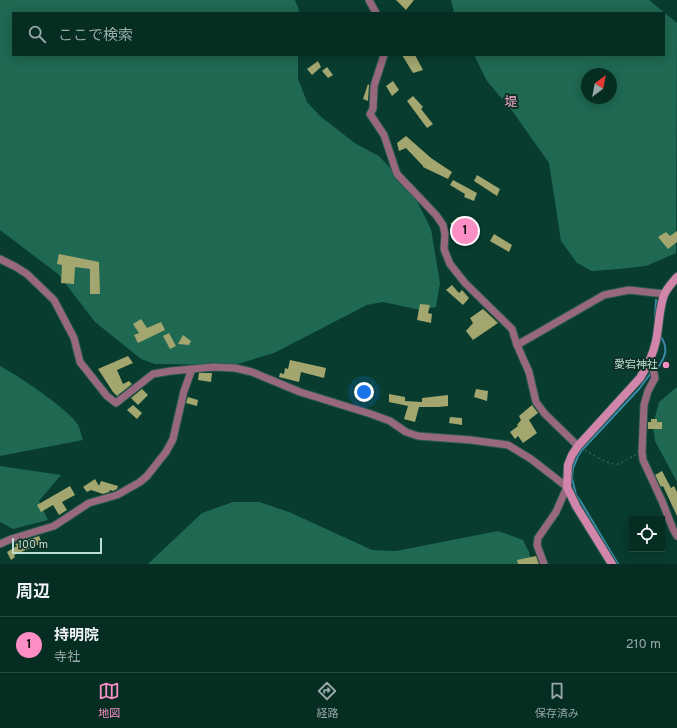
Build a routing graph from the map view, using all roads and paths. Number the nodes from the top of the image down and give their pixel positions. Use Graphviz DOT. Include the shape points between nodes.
graph roads {
  1 [pos="369,0"];
  2 [pos="375,12"];
  3 [pos="384,56"];
  4 [pos="0,260"];
  5 [pos="677,276"];
  6 [pos="665,294"];
  7 [pos="517,345"];
  8 [pos="651,359"];
  9 [pos="192,369"];
  10 [pos="581,448"];
  11 [pos="642,452"];
  12 [pos="567,487"];
  13 [pos="677,536"];
  14 [pos="0,544"];
  15 [pos="544,564"];
  16 [pos="612,564"];
  1 -- 2 [label="street"];
  3 -- 7 [label="street" via="374,86 373,109 370,114 384,135 394,169 443,225 444,249 450,264 465,283 512,329"];
  4 -- 9 [label="street" via="27,274 54,300 74,338 80,362 107,396 116,403 153,374"];
  5 -- 6 [label="street"];
  6 -- 7 [label="street" via="629,290 604,295"];
  6 -- 8 [label="street"];
  7 -- 10 [label="street" via="529,372 536,402"];
  8 -- 10 [label="street" via="640,378"];
  8 -- 11 [label="street" via="655,378 644,405"];
  9 -- 12 [label="street" via="235,368 252,372 300,392 372,414 418,436 508,445"];
  9 -- 14 [label="street" via="173,439 147,476 117,494 89,503 54,526"];
  10 -- 11 [label="path" via="616,464"];
  10 -- 12 [label="street" via="572,455 568,465"];
  11 -- 13 [label="street" via="643,460"];
  12 -- 15 [label="street" via="556,512 538,538 537,545"];
  12 -- 16 [label="street"];
}
